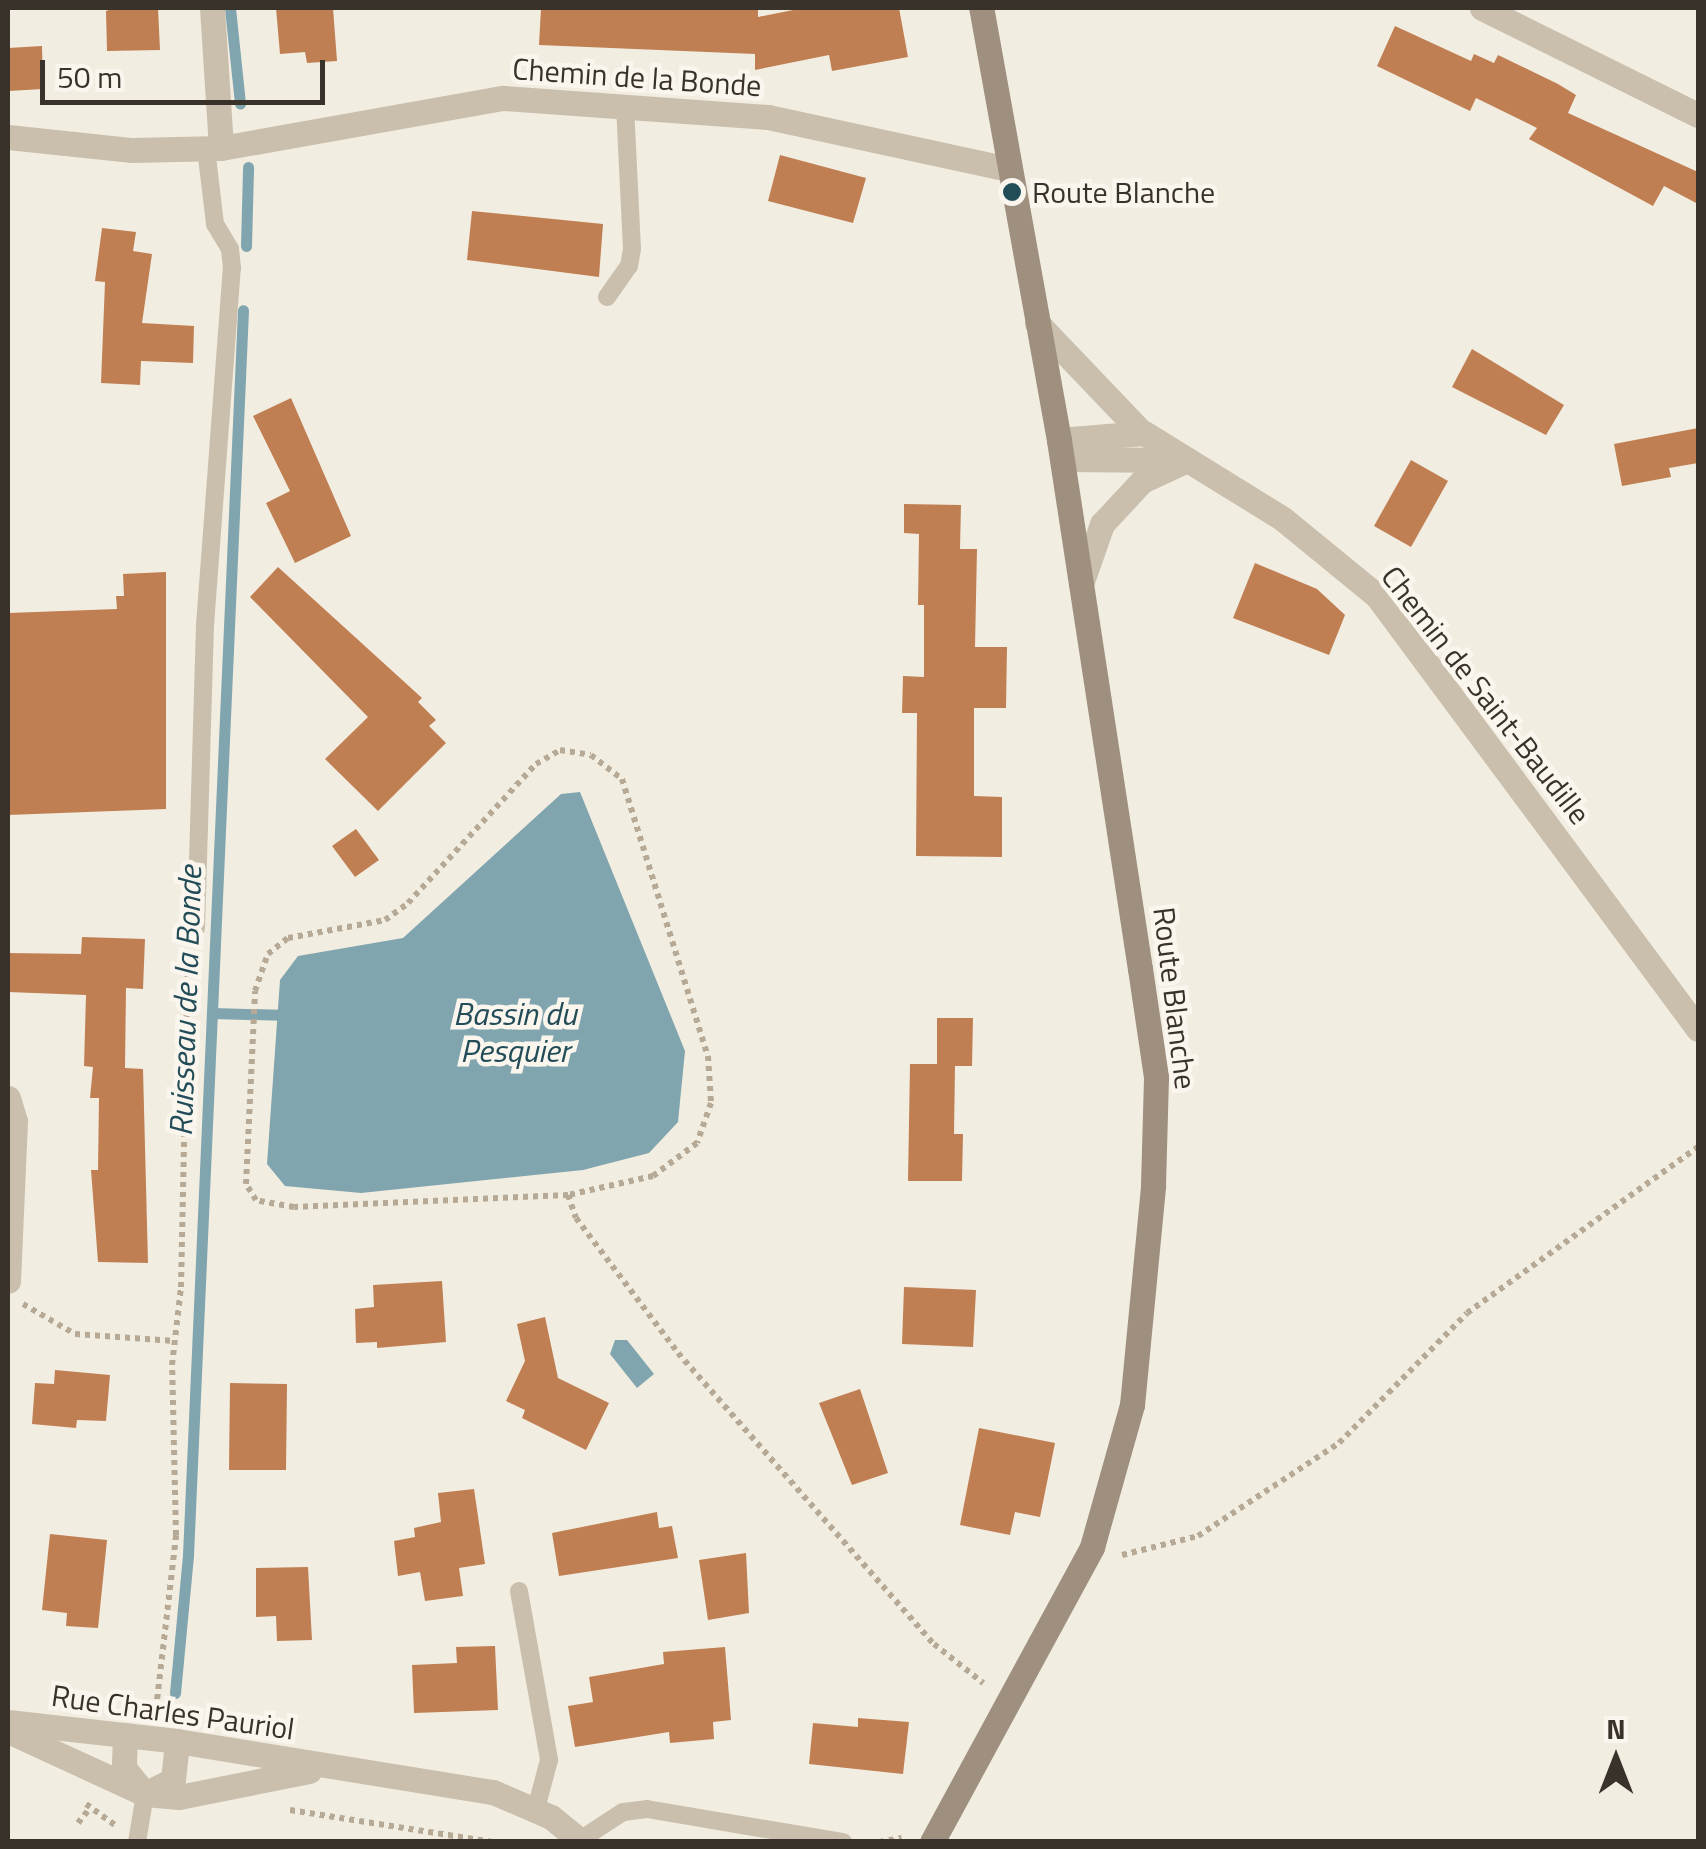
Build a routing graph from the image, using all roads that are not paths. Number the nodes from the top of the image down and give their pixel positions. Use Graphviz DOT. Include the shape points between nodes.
graph roads {
  1 [pos="212,8"];
  2 [pos="981,8"];
  3 [pos="1482,8"];
  4 [pos="625,105"];
  5 [pos="1698,115"];
  6 [pos="8,137"];
  7 [pos="214,148"];
  8 [pos="1008,169"];
  9 [pos="608,298"];
  10 [pos="1037,323"];
  11 [pos="1142,433"];
  12 [pos="1061,449"];
  13 [pos="1187,460"];
  14 [pos="1081,584"];
  15 [pos="196,928"];
  16 [pos="1698,1029"];
  17 [pos="8,1098"];
  18 [pos="13,1290"];
  19 [pos="519,1591"];
  20 [pos="8,1722"];
  21 [pos="8,1731"];
  22 [pos="125,1736"];
  23 [pos="177,1741"];
  24 [pos="328,1768"];
  25 [pos="145,1794"];
  26 [pos="536,1809"];
  27 [pos="581,1841"];
  28 [pos="137,1842"];
  29 [pos="843,1842"];
  30 [pos="932,1842"];
  1 -- 7 [label="street"];
  2 -- 8 [label="street, Route Blanche"];
  3 -- 5 [label="street"];
  4 -- 7 [label="street, Chemin de la Bonde" via="503,98"];
  4 -- 8 [label="street, Chemin de la Bonde" via="768,118"];
  4 -- 9 [label="lane" via="632,249"];
  6 -- 7 [label="street, Chemin de la Bonde" via="132,150"];
  7 -- 15 [label="lane" via="215,224 232,268 204,625"];
  8 -- 10 [label="street, Route Blanche"];
  10 -- 11 [label="street, Chemin de Saint-Baudille"];
  10 -- 12 [label="street, Route Blanche"];
  11 -- 12 [label="street"];
  11 -- 13 [label="street, Chemin de Saint-Baudille"];
  12 -- 13 [label="street"];
  12 -- 14 [label="street, Route Blanche"];
  13 -- 14 [label="street" via="1142,481 1102,524"];
  13 -- 16 [label="street, Chemin de Saint-Baudille" via="1283,519 1376,596"];
  14 -- 30 [label="street, Route Blanche" via="1156,1077 1132,1405 1092,1546"];
  17 -- 18 [label="street" via="15,1121"];
  19 -- 26 [label="lane" via="549,1760"];
  20 -- 22 [label="street, Rue Charles Pauriol"];
  21 -- 25 [label="street, Rue Charles Pauriol"];
  22 -- 23 [label="street, Rue Charles Pauriol"];
  22 -- 25 [label="street" via="124,1768"];
  23 -- 24 [label="street, Rue Charles Pauriol"];
  23 -- 25 [label="street" via="173,1780"];
  24 -- 25 [label="street, Rue Charles Pauriol" via="179,1797"];
  24 -- 26 [label="street, Rue Charles Pauriol" via="493,1792"];
  25 -- 28 [label="lane"];
  26 -- 27 [label="street, Rue Charles Pauriol"];
  27 -- 29 [label="lane, Rue Charles Pauriol" via="622,1812 647,1809"];
}
